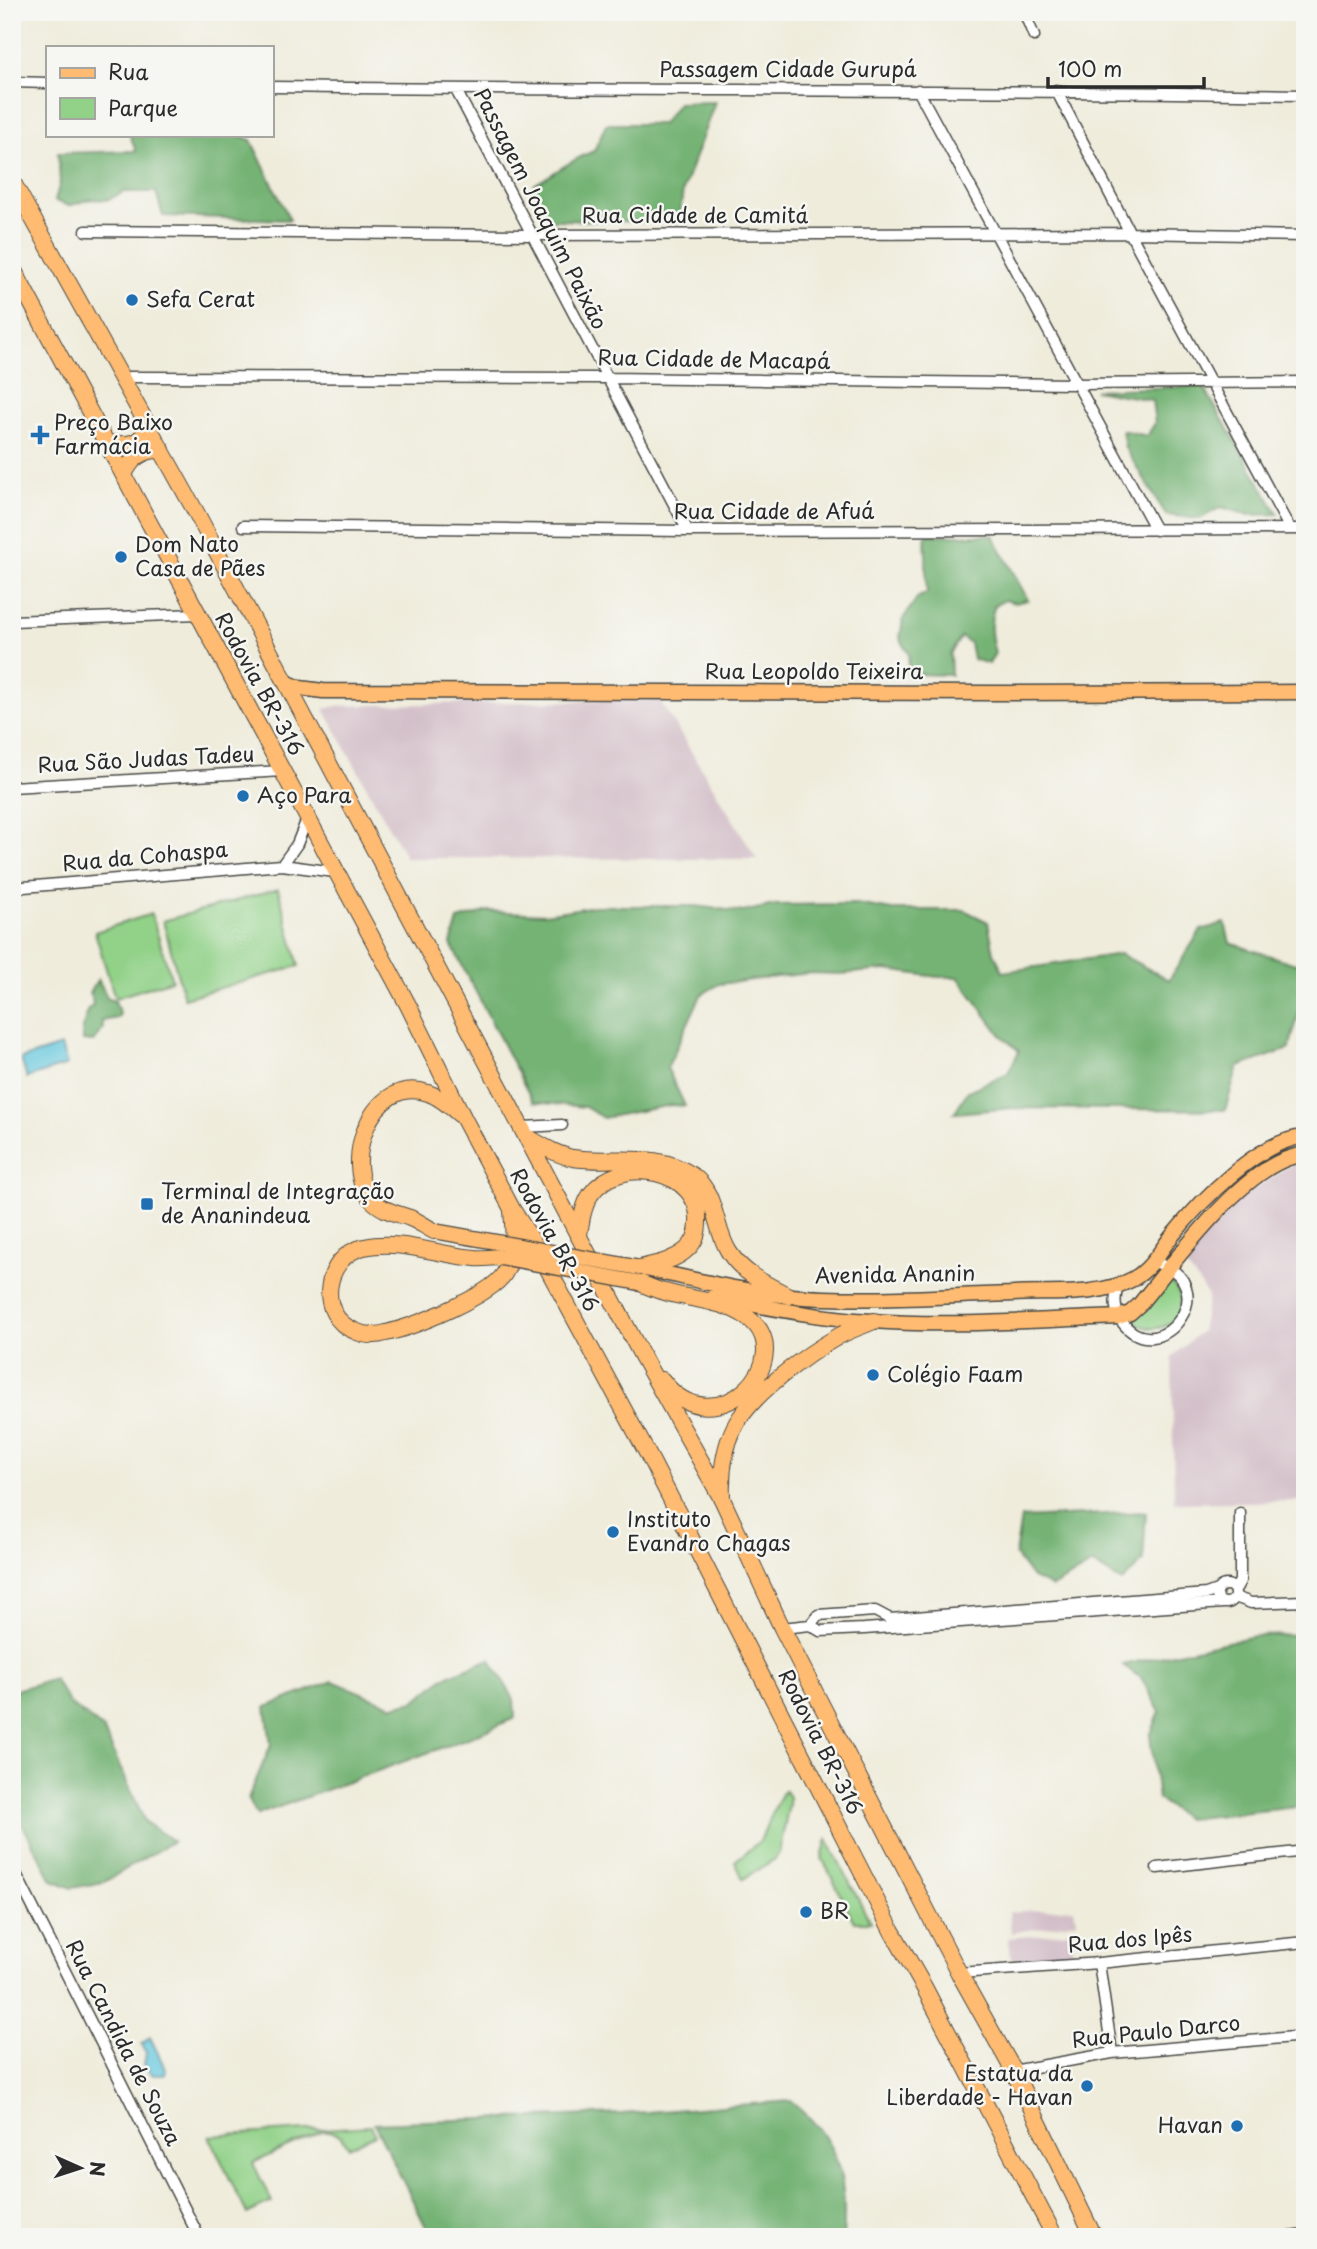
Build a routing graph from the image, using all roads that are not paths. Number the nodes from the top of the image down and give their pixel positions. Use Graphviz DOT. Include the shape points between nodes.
graph roads {
  1 [pos="1024,12"];
  2 [pos="1034,36"];
  3 [pos="12,82"];
  4 [pos="46,83"];
  5 [pos="273,87"];
  6 [pos="456,90"];
  7 [pos="918,90"];
  8 [pos="1056,90"];
  9 [pos="1305,95"];
  10 [pos="12,181"];
  11 [pos="86,231"];
  12 [pos="1130,233"];
  13 [pos="998,234"];
  14 [pos="531,235"];
  15 [pos="1305,236"];
  16 [pos="12,267"];
  17 [pos="122,377"];
  18 [pos="606,378"];
  19 [pos="1210,382"];
  20 [pos="1305,382"];
  21 [pos="1076,384"];
  22 [pos="149,426"];
  23 [pos="108,443"];
  24 [pos="162,450"];
  25 [pos="124,475"];
  26 [pos="243,526"];
  27 [pos="1290,529"];
  28 [pos="1305,529"];
  29 [pos="1156,530"];
  30 [pos="688,531"];
  31 [pos="197,614"];
  32 [pos="12,621"];
  33 [pos="284,681"];
  34 [pos="323,691"];
  35 [pos="1305,692"];
  36 [pos="302,715"];
  37 [pos="282,771"];
  38 [pos="12,787"];
  39 [pos="307,819"];
  40 [pos="282,865"];
  41 [pos="335,872"];
  42 [pos="12,888"];
  43 [pos="464,1119"];
  44 [pos="562,1125"];
  45 [pos="526,1133"];
  46 [pos="1305,1138"];
  47 [pos="1305,1155"];
  48 [pos="512,1209"];
  49 [pos="434,1231"];
  50 [pos="579,1235"];
  51 [pos="502,1250"];
  52 [pos="1153,1262"];
  53 [pos="1170,1268"];
  54 [pos="640,1275"];
  55 [pos="1118,1286"];
  56 [pos="789,1296"];
  57 [pos="1119,1317"];
  58 [pos="874,1321"];
  59 [pos="641,1354"];
  60 [pos="722,1499"];
  61 [pos="1240,1513"];
  62 [pos="1217,1590"];
  63 [pos="1235,1593"];
  64 [pos="1305,1601"];
  65 [pos="1223,1603"];
  66 [pos="840,1613"];
  67 [pos="890,1623"];
  68 [pos="810,1625"];
  69 [pos="782,1628"];
  70 [pos="841,1630"];
  71 [pos="1305,1851"];
  72 [pos="12,1866"];
  73 [pos="1157,1868"];
  74 [pos="1305,1942"];
  75 [pos="1099,1963"];
  76 [pos="959,1973"];
  77 [pos="1305,2036"];
  78 [pos="1112,2053"];
  79 [pos="1013,2071"];
  80 [pos="1305,2235"];
  81 [pos="199,2237"];
  82 [pos="1055,2237"];
  83 [pos="1094,2237"];
  84 [pos="1289,2237"];
  1 -- 2 [label="street"];
  3 -- 4 [label="street"];
  5 -- 6 [label="street, Passagem Cidade Gurupá"];
  6 -- 7 [label="street, Passagem Cidade Gurupá"];
  6 -- 14 [label="street, Passagem Joaquim Paixão"];
  7 -- 8 [label="street, Passagem Cidade Gurupá"];
  7 -- 13 [label="street"];
  8 -- 9 [label="street, Passagem Cidade Gurupá"];
  8 -- 12 [label="street"];
  10 -- 17 [label="highway, Rodovia BR-316"];
  11 -- 14 [label="street, Rua Cidade de Camitá"];
  12 -- 13 [label="street, Rua Cidade de Camitá"];
  12 -- 15 [label="street, Rua Cidade de Camitá"];
  12 -- 19 [label="street"];
  13 -- 14 [label="street, Rua Cidade de Camitá"];
  13 -- 21 [label="street"];
  14 -- 18 [label="street, Passagem Joaquim Paixão"];
  16 -- 23 [label="highway, Rodovia BR-316"];
  17 -- 18 [label="street, Rua Cidade de Macapá"];
  17 -- 22 [label="highway, Rodovia BR-316"];
  18 -- 21 [label="street, Rua Cidade de Macapá"];
  18 -- 30 [label="street, Passagem Joaquim Paixão"];
  19 -- 20 [label="street, Rua Cidade de Macapá"];
  19 -- 21 [label="street, Rua Cidade de Macapá"];
  19 -- 27 [label="street"];
  21 -- 29 [label="street"];
  22 -- 23 [label="highway" via="135,442 125,446"];
  22 -- 24 [label="highway, Rodovia BR-316"];
  23 -- 25 [label="highway, Rodovia BR-316"];
  24 -- 25 [label="highway" via="137,456"];
  24 -- 33 [label="highway, Rodovia BR-316"];
  25 -- 31 [label="highway, Rodovia BR-316"];
  26 -- 30 [label="street, Rua Cidade de Afuá"];
  27 -- 28 [label="street, Rua Cidade de Afuá"];
  27 -- 29 [label="street, Rua Cidade de Afuá"];
  29 -- 30 [label="street, Rua Cidade de Afuá"];
  31 -- 32 [label="street"];
  31 -- 37 [label="highway, Rodovia BR-316"];
  33 -- 34 [label="main road, Rua Leopoldo Teixeira"];
  33 -- 36 [label="highway, Rodovia BR-316"];
  34 -- 35 [label="main road, Rua Leopoldo Teixeira"];
  34 -- 36 [label="main road" via="311,699"];
  36 -- 45 [label="highway, Rodovia BR-316"];
  37 -- 38 [label="street, Rua São Judas Tadeu"];
  37 -- 39 [label="highway, Rodovia BR-316"];
  39 -- 40 [label="street"];
  39 -- 41 [label="highway, Rodovia BR-316"];
  40 -- 41 [label="street, Rua da Cohaspa"];
  40 -- 42 [label="street, Rua da Cohaspa"];
  41 -- 43 [label="highway, Rodovia BR-316"];
  43 -- 48 [label="highway, Rodovia BR-316"];
  43 -- 49 [label="highway" via="445,1102 411,1091 379,1103 363,1135 360,1178 369,1198"];
  44 -- 45 [label="street"];
  45 -- 50 [label="highway, Rodovia BR-316"];
  45 -- 56 [label="highway" via="562,1156 646,1159 689,1173 706,1189 724,1243 743,1271"];
  46 -- 52 [label="main road, Avenida Ananin" via="1284,1141 1226,1180 1196,1208"];
  47 -- 53 [label="main road" via="1284,1160 1244,1187 1191,1238"];
  48 -- 51 [label="highway" via="512,1252 504,1273 491,1288 412,1326 373,1335 346,1327 329,1302 334,1269 364,1247 400,1245 475,1258"];
  48 -- 82 [label="highway, Rodovia BR-316" via="623,1407"];
  49 -- 51 [label="main road, Avenida Ananin"];
  50 -- 54 [label="highway" via="591,1195 613,1176 648,1172 682,1184 696,1202 697,1235 684,1252"];
  50 -- 59 [label="highway, Rodovia BR-316"];
  51 -- 54 [label="main road, Avenida Ananin, bridge"];
  52 -- 53 [label="street"];
  52 -- 55 [label="main road, Avenida Ananin"];
  53 -- 57 [label="main road" via="1139,1305"];
  53 -- 57 [label="street" via="1185,1286 1185,1314 1180,1322 1163,1334 1143,1335 1133,1332"];
  54 -- 56 [label="main road, Avenida Ananin"];
  54 -- 58 [label="main road, Avenida Ananin" via="805,1314"];
  54 -- 59 [label="highway" via="665,1292 709,1301 748,1317 762,1335 765,1349 761,1370 747,1389 727,1404 714,1406 688,1402 669,1388"];
  55 -- 56 [label="main road, Avenida Ananin" via="977,1295"];
  55 -- 57 [label="street"];
  57 -- 58 [label="main road, Avenida Ananin"];
  58 -- 60 [label="highway" via="810,1353 748,1407 728,1444"];
  59 -- 60 [label="highway, Rodovia BR-316"];
  60 -- 69 [label="highway, Rodovia BR-316"];
  61 -- 63 [label="street" via="1240,1581"];
  62 -- 63 [label="street" via="1226,1584"];
  62 -- 65 [label="street"];
  62 -- 67 [label="street"];
  63 -- 64 [label="street" via="1251,1603"];
  63 -- 65 [label="street" via="1230,1602"];
  65 -- 67 [label="street"];
  66 -- 67 [label="street" via="875,1611"];
  66 -- 68 [label="street" via="818,1615"];
  66 -- 70 [label="street"];
  67 -- 70 [label="street"];
  68 -- 69 [label="street"];
  68 -- 70 [label="street" via="820,1631"];
  69 -- 76 [label="highway, Rodovia BR-316"];
  71 -- 73 [label="street"];
  72 -- 81 [label="street, Rua Candida de Souza"];
  74 -- 75 [label="street, Rua dos Ipês"];
  75 -- 76 [label="street, Rua dos Ipês"];
  75 -- 78 [label="street"];
  76 -- 79 [label="highway, Rodovia BR-316"];
  77 -- 78 [label="street, Rua Paulo Darco"];
  78 -- 79 [label="street, Rua Paulo Darco"];
  79 -- 83 [label="highway, Rodovia BR-316"];
  80 -- 84 [label="street"];
}
